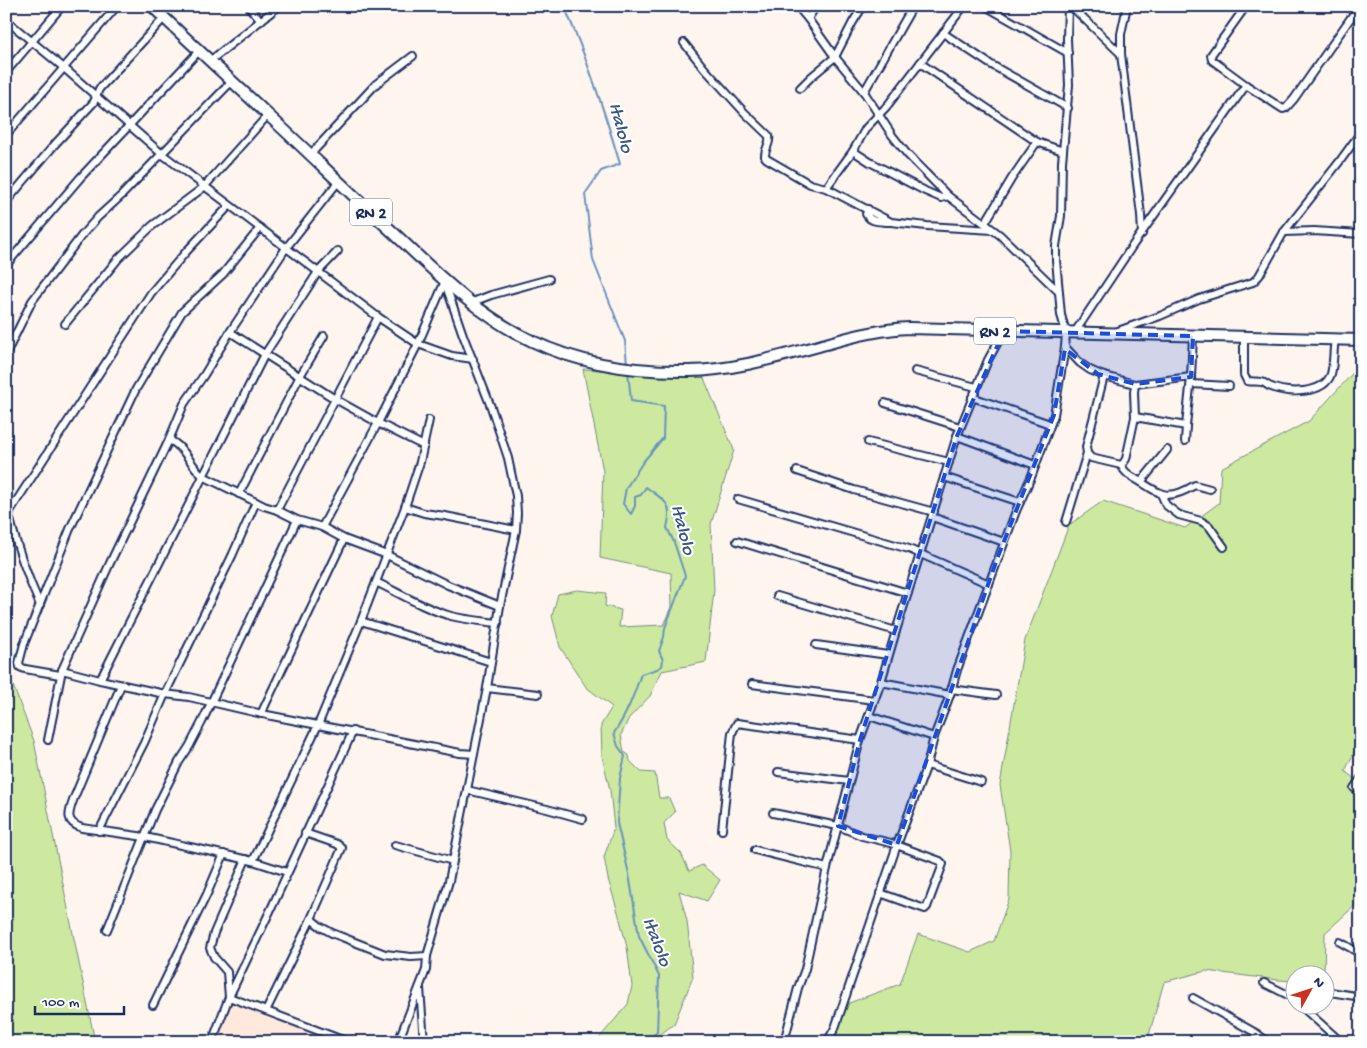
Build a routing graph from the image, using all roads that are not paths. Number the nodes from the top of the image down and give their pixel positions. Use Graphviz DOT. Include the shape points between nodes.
graph roads {
  1 [pos="11,6"];
  2 [pos="62,6"];
  3 [pos="117,6"];
  4 [pos="152,6"];
  5 [pos="248,6"];
  6 [pos="279,6"];
  7 [pos="796,6"];
  8 [pos="816,6"];
  9 [pos="863,6"];
  10 [pos="914,6"];
  11 [pos="964,6"];
  12 [pos="985,6"];
  13 [pos="1069,6"];
  14 [pos="1126,6"];
  15 [pos="1246,6"];
  16 [pos="1358,6"];
  17 [pos="6,12"];
  18 [pos="164,18"];
  19 [pos="808,19"];
  20 [pos="6,20"];
  21 [pos="261,20"];
  22 [pos="943,33"];
  23 [pos="32,42"];
  24 [pos="684,43"];
  25 [pos="199,51"];
  26 [pos="1068,53"];
  27 [pos="1121,54"];
  28 [pos="413,56"];
  29 [pos="835,56"];
  30 [pos="210,61"];
  31 [pos="920,63"];
  32 [pos="64,68"];
  33 [pos="6,72"];
  34 [pos="232,81"];
  35 [pos="1246,85"];
  36 [pos="800,88"];
  37 [pos="864,92"];
  38 [pos="97,97"];
  39 [pos="1068,108"];
  40 [pos="879,114"];
  41 [pos="268,115"];
  42 [pos="128,126"];
  43 [pos="1361,132"];
  44 [pos="6,135"];
  45 [pos="1037,142"];
  46 [pos="853,151"];
  47 [pos="1063,151"];
  48 [pos="162,154"];
  49 [pos="310,155"];
  50 [pos="338,182"];
  51 [pos="204,187"];
  52 [pos="826,188"];
  53 [pos="948,196"];
  54 [pos="6,202"];
  55 [pos="229,206"];
  56 [pos="985,223"];
  57 [pos="260,228"];
  58 [pos="993,230"];
  59 [pos="1284,232"];
  60 [pos="1142,234"];
  61 [pos="1361,234"];
  62 [pos="286,248"];
  63 [pos="338,251"];
  64 [pos="6,265"];
  65 [pos="318,272"];
  66 [pos="548,280"];
  67 [pos="445,281"];
  68 [pos="1059,292"];
  69 [pos="470,303"];
  70 [pos="378,317"];
  71 [pos="66,324"];
  72 [pos="1004,331"];
  73 [pos="230,332"];
  74 [pos="1070,332"];
  75 [pos="1112,333"];
  76 [pos="324,336"];
  77 [pos="1193,336"];
  78 [pos="1244,336"];
  79 [pos="1334,339"];
  80 [pos="1361,340"];
  81 [pos="418,344"];
  82 [pos="1065,347"];
  83 [pos="6,354"];
  84 [pos="265,354"];
  85 [pos="473,360"];
  86 [pos="915,371"];
  87 [pos="300,376"];
  88 [pos="1104,376"];
  89 [pos="1191,380"];
  90 [pos="1135,384"];
  91 [pos="1229,386"];
  92 [pos="976,387"];
  93 [pos="972,397"];
  94 [pos="335,399"];
  95 [pos="885,403"];
  96 [pos="1135,417"];
  97 [pos="429,420"];
  98 [pos="378,423"];
  99 [pos="1050,424"];
  100 [pos="1186,426"];
  101 [pos="960,427"];
  102 [pos="957,436"];
  103 [pos="169,440"];
  104 [pos="1185,441"];
  105 [pos="868,442"];
  106 [pos="424,446"];
  107 [pos="1167,450"];
  108 [pos="1087,453"];
  109 [pos="949,462"];
  110 [pos="1035,465"];
  111 [pos="1121,465"];
  112 [pos="797,471"];
  113 [pos="203,476"];
  114 [pos="944,477"];
  115 [pos="1141,482"];
  116 [pos="1210,490"];
  117 [pos="239,494"];
  118 [pos="1161,494"];
  119 [pos="738,499"];
  120 [pos="256,502"];
  121 [pos="1020,502"];
  122 [pos="405,507"];
  123 [pos="277,510"];
  124 [pos="933,515"];
  125 [pos="297,520"];
  126 [pos="1066,522"];
  127 [pos="322,528"];
  128 [pos="516,530"];
  129 [pos="344,539"];
  130 [pos="738,541"];
  131 [pos="1004,542"];
  132 [pos="1224,547"];
  133 [pos="921,554"];
  134 [pos="387,555"];
  135 [pos="376,582"];
  136 [pos="989,584"];
  137 [pos="908,593"];
  138 [pos="777,596"];
  139 [pos="40,605"];
  140 [pos="500,606"];
  141 [pos="361,621"];
  142 [pos="498,623"];
  143 [pos="896,631"];
  144 [pos="816,645"];
  145 [pos="888,655"];
  146 [pos="491,662"];
  147 [pos="61,672"];
  148 [pos="100,680"];
  149 [pos="881,682"];
  150 [pos="752,684"];
  151 [pos="121,685"];
  152 [pos="488,688"];
  153 [pos="950,692"];
  154 [pos="165,694"];
  155 [pos="538,694"];
  156 [pos="996,694"];
  157 [pos="874,700"];
  158 [pos="211,702"];
  159 [pos="261,714"];
  160 [pos="868,716"];
  161 [pos="318,725"];
  162 [pos="353,731"];
  163 [pos="934,737"];
  164 [pos="48,740"];
  165 [pos="860,740"];
  166 [pos="474,754"];
  167 [pos="927,765"];
  168 [pos="778,772"];
  169 [pos="1361,778"];
  170 [pos="849,781"];
  171 [pos="981,782"];
  172 [pos="1354,788"];
  173 [pos="467,790"];
  174 [pos="773,813"];
  175 [pos="583,819"];
  176 [pos="838,826"];
  177 [pos="722,830"];
  178 [pos="99,831"];
  179 [pos="305,833"];
  180 [pos="145,837"];
  181 [pos="897,845"];
  182 [pos="395,846"];
  183 [pos="755,850"];
  184 [pos="224,854"];
  185 [pos="249,860"];
  186 [pos="453,861"];
  187 [pos="827,868"];
  188 [pos="287,872"];
  189 [pos="880,893"];
  190 [pos="311,919"];
  191 [pos="107,930"];
  192 [pos="1340,942"];
  193 [pos="1361,954"];
  194 [pos="427,956"];
  195 [pos="1264,983"];
  196 [pos="420,985"];
  197 [pos="1284,993"];
  198 [pos="1334,993"];
  199 [pos="229,997"];
  200 [pos="1193,998"];
  201 [pos="1359,998"];
  202 [pos="153,1004"];
  203 [pos="266,1011"];
  204 [pos="1313,1016"];
  205 [pos="212,1042"];
  206 [pos="348,1042"];
  207 [pos="398,1042"];
  208 [pos="424,1042"];
  209 [pos="784,1042"];
  210 [pos="827,1042"];
  211 [pos="1268,1042"];
  212 [pos="1341,1042"];
  1 -- 17 [label="street"];
  2 -- 23 [label="street"];
  3 -- 32 [label="street"];
  4 -- 18 [label="highway, RN 2"];
  5 -- 21 [label="street"];
  6 -- 21 [label="street"];
  7 -- 19 [label="street"];
  8 -- 19 [label="street"];
  9 -- 29 [label="street"];
  10 -- 37 [label="street"];
  11 -- 22 [label="street"];
  12 -- 26 [label="street"];
  13 -- 26 [label="street"];
  13 -- 27 [label="street"];
  14 -- 27 [label="street"];
  15 -- 35 [label="street" via="1211,57"];
  16 -- 35 [label="street" via="1286,108 1281,109"];
  18 -- 25 [label="highway, RN 2"];
  18 -- 38 [label="street" via="99,89"];
  19 -- 29 [label="street"];
  20 -- 23 [label="street"];
  21 -- 30 [label="street"];
  22 -- 31 [label="street"];
  22 -- 39 [label="street"];
  23 -- 32 [label="street"];
  23 -- 33 [label="street"];
  24 -- 52 [label="street" via="769,136 765,157 810,184"];
  25 -- 30 [label="highway, RN 2"];
  25 -- 42 [label="street"];
  26 -- 39 [label="street"];
  27 -- 60 [label="street"];
  28 -- 49 [label="street" via="376,84"];
  29 -- 36 [label="street"];
  29 -- 37 [label="street"];
  30 -- 34 [label="highway, RN 2"];
  31 -- 40 [label="street"];
  31 -- 45 [label="street"];
  32 -- 38 [label="street"];
  32 -- 44 [label="street"];
  34 -- 41 [label="highway, RN 2"];
  34 -- 48 [label="street"];
  35 -- 60 [label="street"];
  37 -- 40 [label="street"];
  38 -- 42 [label="street"];
  38 -- 54 [label="street"];
  39 -- 47 [label="street"];
  40 -- 46 [label="street" via="866,128"];
  40 -- 53 [label="street" via="901,146"];
  41 -- 49 [label="highway, RN 2"];
  41 -- 51 [label="street"];
  42 -- 48 [label="street"];
  42 -- 64 [label="street"];
  43 -- 59 [label="street"];
  45 -- 47 [label="street"];
  45 -- 56 [label="street"];
  46 -- 52 [label="street"];
  46 -- 53 [label="street" via="925,191 941,198"];
  47 -- 68 [label="street" via="1061,216 1056,246"];
  48 -- 51 [label="street"];
  48 -- 83 [label="street" via="82,235 32,301"];
  49 -- 50 [label="highway, RN 2"];
  50 -- 62 [label="street"];
  50 -- 67 [label="highway, RN 2"];
  51 -- 55 [label="street"];
  51 -- 71 [label="street" via="152,226 118,259"];
  52 -- 58 [label="street" via="891,222"];
  53 -- 56 [label="street"];
  55 -- 57 [label="street"];
  55 -- 139 [label="street" via="151,293 12,506 9,516 18,550"];
  56 -- 58 [label="street"];
  57 -- 62 [label="street"];
  57 -- 139 [label="street" via="223,274 182,312 136,389 70,529"];
  58 -- 68 [label="street"];
  59 -- 61 [label="street"];
  59 -- 75 [label="street" via="1260,276 1253,282"];
  60 -- 74 [label="street"];
  62 -- 65 [label="street"];
  62 -- 73 [label="street"];
  63 -- 65 [label="street"];
  65 -- 70 [label="street"];
  65 -- 84 [label="street"];
  66 -- 69 [label="street" via="490,294"];
  67 -- 69 [label="highway, RN 2"];
  67 -- 81 [label="street"];
  67 -- 85 [label="street"];
  68 -- 74 [label="street" via="1062,316"];
  69 -- 72 [label="highway, RN 2" via="533,342 565,354 634,369 690,371 735,366 860,335 899,329"];
  70 -- 81 [label="street"];
  70 -- 94 [label="street"];
  72 -- 74 [label="highway, RN 2"];
  72 -- 92 [label="street"];
  73 -- 84 [label="street"];
  73 -- 103 [label="street" via="184,404"];
  74 -- 75 [label="highway, RN 2"];
  74 -- 82 [label="street"];
  75 -- 77 [label="highway, RN 2"];
  76 -- 87 [label="street"];
  77 -- 78 [label="highway, RN 2"];
  77 -- 89 [label="street"];
  78 -- 79 [label="highway, RN 2"];
  78 -- 79 [label="street" via="1244,375 1247,381 1262,382 1286,391 1320,387 1327,382 1331,373"];
  79 -- 80 [label="highway, RN 2"];
  81 -- 85 [label="street"];
  81 -- 98 [label="street"];
  82 -- 88 [label="street" via="1080,364"];
  82 -- 99 [label="street"];
  84 -- 87 [label="street"];
  84 -- 113 [label="street"];
  85 -- 128 [label="street" via="508,458 516,496"];
  86 -- 92 [label="street"];
  87 -- 94 [label="street"];
  87 -- 117 [label="street"];
  88 -- 90 [label="street"];
  88 -- 108 [label="street"];
  89 -- 90 [label="street"];
  89 -- 91 [label="street"];
  89 -- 100 [label="street"];
  90 -- 96 [label="street"];
  92 -- 93 [label="street"];
  93 -- 99 [label="street"];
  93 -- 101 [label="street"];
  94 -- 98 [label="street"];
  94 -- 123 [label="street"];
  95 -- 101 [label="street"];
  96 -- 100 [label="street"];
  96 -- 111 [label="street" via="1126,459"];
  97 -- 106 [label="street"];
  98 -- 106 [label="street"];
  98 -- 127 [label="street"];
  99 -- 110 [label="street"];
  100 -- 104 [label="street"];
  101 -- 102 [label="street"];
  102 -- 109 [label="street"];
  102 -- 110 [label="street"];
  103 -- 113 [label="street"];
  103 -- 147 [label="street"];
  105 -- 109 [label="street"];
  106 -- 122 [label="street"];
  107 -- 115 [label="street"];
  108 -- 111 [label="street" via="1091,458"];
  108 -- 126 [label="street"];
  109 -- 114 [label="street"];
  110 -- 121 [label="street"];
  111 -- 115 [label="street" via="1124,472"];
  112 -- 124 [label="street"];
  113 -- 117 [label="street"];
  113 -- 148 [label="street"];
  114 -- 121 [label="street"];
  114 -- 124 [label="street"];
  115 -- 118 [label="street"];
  116 -- 118 [label="street" via="1194,485 1180,494"];
  117 -- 120 [label="street"];
  118 -- 132 [label="street" via="1166,505 1180,515 1209,526"];
  119 -- 133 [label="street"];
  120 -- 123 [label="street"];
  120 -- 154 [label="street"];
  121 -- 131 [label="street"];
  122 -- 128 [label="street" via="424,514"];
  122 -- 134 [label="street"];
  123 -- 125 [label="street"];
  124 -- 131 [label="street"];
  124 -- 133 [label="street"];
  125 -- 127 [label="street"];
  125 -- 158 [label="street"];
  127 -- 129 [label="street"];
  128 -- 140 [label="street"];
  129 -- 134 [label="street"];
  129 -- 159 [label="street"];
  130 -- 137 [label="street"];
  131 -- 136 [label="street"];
  133 -- 136 [label="street"];
  133 -- 137 [label="street"];
  134 -- 135 [label="street"];
  134 -- 140 [label="street"];
  135 -- 141 [label="street"];
  135 -- 142 [label="street" via="434,610"];
  136 -- 153 [label="street"];
  137 -- 143 [label="street"];
  138 -- 143 [label="street"];
  139 -- 147 [label="street" via="24,644 20,667"];
  140 -- 142 [label="street"];
  141 -- 146 [label="street"];
  141 -- 161 [label="street"];
  142 -- 146 [label="street"];
  143 -- 145 [label="street"];
  144 -- 145 [label="street"];
  145 -- 149 [label="street"];
  146 -- 152 [label="street"];
  147 -- 148 [label="street"];
  147 -- 164 [label="street"];
  148 -- 151 [label="street"];
  149 -- 153 [label="street"];
  149 -- 157 [label="street"];
  150 -- 157 [label="street"];
  151 -- 154 [label="street"];
  151 -- 178 [label="street" via="70,810 71,823"];
  152 -- 155 [label="street"];
  152 -- 166 [label="street"];
  153 -- 156 [label="street"];
  153 -- 163 [label="street"];
  154 -- 158 [label="street"];
  154 -- 178 [label="street"];
  157 -- 160 [label="street"];
  158 -- 159 [label="street"];
  158 -- 180 [label="street" via="155,810"];
  159 -- 161 [label="street"];
  160 -- 163 [label="street"];
  160 -- 165 [label="street"];
  161 -- 162 [label="street"];
  161 -- 185 [label="street"];
  162 -- 166 [label="street"];
  162 -- 179 [label="street"];
  163 -- 167 [label="street"];
  165 -- 170 [label="street"];
  165 -- 177 [label="street" via="737,723 732,733"];
  166 -- 173 [label="street"];
  167 -- 171 [label="street"];
  167 -- 181 [label="street"];
  168 -- 170 [label="street"];
  169 -- 172 [label="street"];
  170 -- 176 [label="street"];
  173 -- 175 [label="street"];
  173 -- 186 [label="street"];
  174 -- 176 [label="street"];
  176 -- 181 [label="street"];
  176 -- 187 [label="street"];
  178 -- 180 [label="street"];
  179 -- 188 [label="street"];
  179 -- 190 [label="street" via="342,848"];
  180 -- 184 [label="street"];
  180 -- 191 [label="street"];
  181 -- 189 [label="street"];
  181 -- 189 [label="street" via="943,864 925,909"];
  182 -- 186 [label="street"];
  183 -- 187 [label="street"];
  184 -- 185 [label="street"];
  184 -- 202 [label="street"];
  185 -- 188 [label="street"];
  185 -- 199 [label="street" via="210,948 227,972"];
  186 -- 194 [label="street"];
  187 -- 209 [label="street" via="805,969"];
  188 -- 199 [label="street"];
  189 -- 210 [label="street" via="835,1028"];
  190 -- 194 [label="street" via="332,933 385,954"];
  190 -- 203 [label="street"];
  192 -- 193 [label="street"];
  194 -- 196 [label="street"];
  195 -- 197 [label="street"];
  196 -- 207 [label="street"];
  196 -- 208 [label="street"];
  198 -- 201 [label="street"];
  199 -- 203 [label="street"];
  199 -- 205 [label="street"];
  200 -- 211 [label="street"];
  203 -- 206 [label="street"];
  204 -- 212 [label="street"];
}
